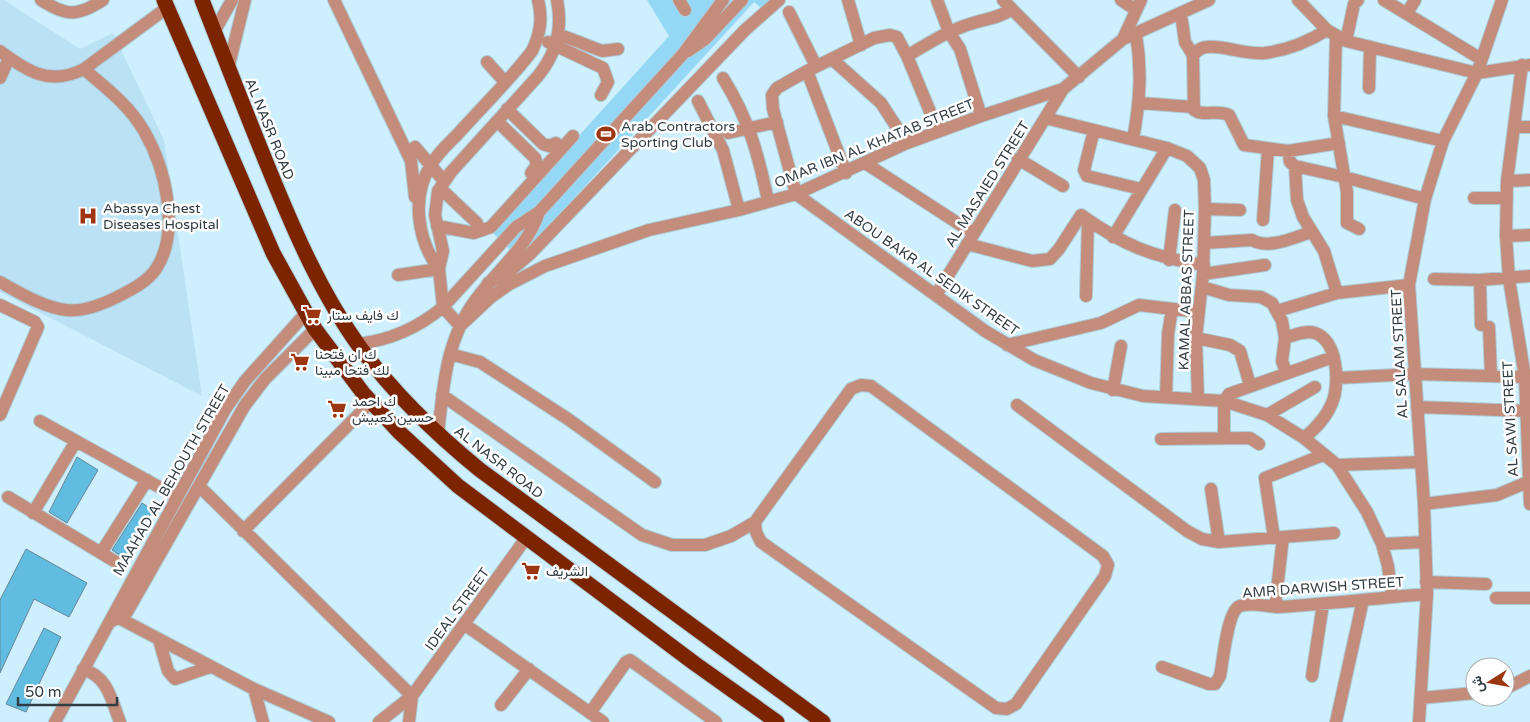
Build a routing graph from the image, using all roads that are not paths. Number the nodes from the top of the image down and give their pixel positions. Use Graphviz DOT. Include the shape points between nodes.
graph roads {
  1 [pos="41,0"];
  2 [pos="103,0"];
  3 [pos="202,0"];
  4 [pos="232,0"];
  5 [pos="245,0"];
  6 [pos="334,0"];
  7 [pos="538,0"];
  8 [pos="557,0"];
  9 [pos="723,0"];
  10 [pos="742,0"];
  11 [pos="779,0"];
  12 [pos="848,0"];
  13 [pos="937,0"];
  14 [pos="1121,0"];
  15 [pos="1209,0"];
  16 [pos="1298,0"];
  17 [pos="1358,0"];
  18 [pos="1384,0"];
  19 [pos="1415,0"];
  20 [pos="1502,0"];
  21 [pos="166,4"];
  22 [pos="1008,5"];
  23 [pos="1138,5"];
  24 [pos="789,12"];
  25 [pos="1181,14"];
  26 [pos="1407,14"];
  27 [pos="214,32"];
  28 [pos="949,32"];
  29 [pos="1136,34"];
  30 [pos="1336,35"];
  31 [pos="539,38"];
  32 [pos="1123,39"];
  33 [pos="557,40"];
  34 [pos="861,45"];
  35 [pos="1370,47"];
  36 [pos="618,49"];
  37 [pos="4,54"];
  38 [pos="683,54"];
  39 [pos="1193,55"];
  40 [pos="907,56"];
  41 [pos="832,59"];
  42 [pos="1481,59"];
  43 [pos="487,62"];
  44 [pos="1526,65"];
  45 [pos="84,69"];
  46 [pos="228,69"];
  47 [pos="812,69"];
  48 [pos="1477,73"];
  49 [pos="1079,77"];
  50 [pos="0,78"];
  51 [pos="723,78"];
  52 [pos="504,82"];
  53 [pos="1370,88"];
  54 [pos="1063,89"];
  55 [pos="601,95"];
  56 [pos="698,101"];
  57 [pos="1140,103"];
  58 [pos="1193,107"];
  59 [pos="507,109"];
  60 [pos="981,116"];
  61 [pos="1334,116"];
  62 [pos="1045,118"];
  63 [pos="496,121"];
  64 [pos="777,122"];
  65 [pos="749,127"];
  66 [pos="1514,127"];
  67 [pos="1530,127"];
  68 [pos="1094,130"];
  69 [pos="938,131"];
  70 [pos="728,133"];
  71 [pos="573,136"];
  72 [pos="1134,139"];
  73 [pos="1443,141"];
  74 [pos="556,143"];
  75 [pos="907,143"];
  76 [pos="1339,144"];
  77 [pos="415,147"];
  78 [pos="1166,148"];
  79 [pos="1268,149"];
  80 [pos="1288,151"];
  81 [pos="1018,159"];
  82 [pos="865,163"];
  83 [pos="431,165"];
  84 [pos="1295,166"];
  85 [pos="846,172"];
  86 [pos="532,173"];
  87 [pos="1344,177"];
  88 [pos="1507,180"];
  89 [pos="1530,180"];
  90 [pos="442,184"];
  91 [pos="1063,186"];
  92 [pos="1141,189"];
  93 [pos="796,194"];
  94 [pos="1474,198"];
  95 [pos="1507,198"];
  96 [pos="1425,199"];
  97 [pos="768,202"];
  98 [pos="419,205"];
  99 [pos="1204,209"];
  100 [pos="738,210"];
  101 [pos="1175,210"];
  102 [pos="1240,210"];
  103 [pos="539,212"];
  104 [pos="1084,217"];
  105 [pos="1262,220"];
  106 [pos="477,223"];
  107 [pos="436,226"];
  108 [pos="1359,229"];
  109 [pos="1312,232"];
  110 [pos="1530,235"];
  111 [pos="1506,236"];
  112 [pos="970,238"];
  113 [pos="1113,238"];
  114 [pos="439,239"];
  115 [pos="424,242"];
  116 [pos="1204,243"];
  117 [pos="1169,260"];
  118 [pos="1265,264"];
  119 [pos="439,269"];
  120 [pos="1204,269"];
  121 [pos="398,275"];
  122 [pos="1530,276"];
  123 [pos="1434,279"];
  124 [pos="1509,279"];
  125 [pos="1480,280"];
  126 [pos="0,282"];
  127 [pos="488,283"];
  128 [pos="1409,285"];
  129 [pos="1202,287"];
  130 [pos="1338,293"];
  131 [pos="936,295"];
  132 [pos="1086,296"];
  133 [pos="0,304"];
  134 [pos="443,307"];
  135 [pos="1172,309"];
  136 [pos="1277,311"];
  137 [pos="1199,312"];
  138 [pos="306,313"];
  139 [pos="460,326"];
  140 [pos="315,329"];
  141 [pos="1196,338"];
  142 [pos="1285,338"];
  143 [pos="358,344"];
  144 [pos="1007,345"];
  145 [pos="1121,346"];
  146 [pos="450,354"];
  147 [pos="1333,357"];
  148 [pos="1526,369"];
  149 [pos="1286,372"];
  150 [pos="1414,374"];
  151 [pos="1491,376"];
  152 [pos="1337,378"];
  153 [pos="6,385"];
  154 [pos="1250,385"];
  155 [pos="1315,388"];
  156 [pos="1112,390"];
  157 [pos="442,395"];
  158 [pos="1166,397"];
  159 [pos="1198,399"];
  160 [pos="1224,401"];
  161 [pos="371,402"];
  162 [pos="1018,405"];
  163 [pos="1416,408"];
  164 [pos="1,411"];
  165 [pos="1527,411"];
  166 [pos="1267,415"];
  167 [pos="40,420"];
  168 [pos="438,435"];
  169 [pos="1224,438"];
  170 [pos="1304,438"];
  171 [pos="1161,439"];
  172 [pos="76,441"];
  173 [pos="1259,444"];
  174 [pos="1323,455"];
  175 [pos="1420,462"];
  176 [pos="1337,465"];
  177 [pos="147,480"];
  178 [pos="655,482"];
  179 [pos="1529,482"];
  180 [pos="199,486"];
  181 [pos="1212,489"];
  182 [pos="177,497"];
  183 [pos="8,498"];
  184 [pos="1424,504"];
  185 [pos="1530,504"];
  186 [pos="34,513"];
  187 [pos="755,522"];
  188 [pos="243,531"];
  189 [pos="1334,533"];
  190 [pos="1278,537"];
  191 [pos="526,538"];
  192 [pos="1219,542"];
  193 [pos="1425,542"];
  194 [pos="1382,544"];
  195 [pos="101,553"];
  196 [pos="116,562"];
  197 [pos="1486,584"];
  198 [pos="1427,588"];
  199 [pos="1392,597"];
  200 [pos="1496,598"];
  201 [pos="1530,598"];
  202 [pos="1363,600"];
  203 [pos="1323,604"];
  204 [pos="1274,607"];
  205 [pos="114,618"];
  206 [pos="464,624"];
  207 [pos="159,640"];
  208 [pos="210,667"];
  209 [pos="1162,667"];
  210 [pos="83,669"];
  211 [pos="529,669"];
  212 [pos="1312,676"];
  213 [pos="1530,676"];
  214 [pos="1515,684"];
  215 [pos="254,689"];
  216 [pos="1465,694"];
  217 [pos="412,696"];
  218 [pos="1421,698"];
  219 [pos="501,705"];
  220 [pos="590,712"];
  221 [pos="55,722"];
  222 [pos="120,722"];
  223 [pos="263,722"];
  224 [pos="329,722"];
  225 [pos="380,722"];
  226 [pos="409,722"];
  227 [pos="603,722"];
  228 [pos="716,722"];
  229 [pos="777,722"];
  230 [pos="823,722"];
  231 [pos="1336,722"];
  232 [pos="1419,722"];
  1 -- 2 [label="street" via="59,11 75,13"];
  3 -- 27 [label="highway, AL NASR ROAD"];
  4 -- 27 [label="street"];
  5 -- 46 [label="street"];
  6 -- 98 [label="street" via="411,161 415,201"];
  7 -- 31 [label="street"];
  8 -- 33 [label="street"];
  9 -- 38 [label="street"];
  10 -- 38 [label="street" via="705,39"];
  11 -- 127 [label="street" via="745,30 530,254 509,272"];
  12 -- 34 [label="street"];
  13 -- 28 [label="street"];
  14 -- 23 [label="street"];
  15 -- 25 [label="street, OMAR IBN AL KHATAB STREET"];
  16 -- 30 [label="street"];
  17 -- 30 [label="street"];
  18 -- 26 [label="street"];
  19 -- 26 [label="street"];
  20 -- 42 [label="street, AL SALAM STREET"];
  21 -- 45 [label="street"];
  21 -- 138 [label="highway" via="258,222"];
  22 -- 28 [label="street" via="996,18"];
  22 -- 49 [label="street"];
  23 -- 32 [label="street"];
  24 -- 47 [label="street"];
  25 -- 29 [label="street, OMAR IBN AL KHATAB STREET"];
  25 -- 39 [label="street" via="1185,42"];
  26 -- 42 [label="street"];
  27 -- 46 [label="highway, AL NASR ROAD"];
  28 -- 40 [label="street"];
  28 -- 60 [label="street" via="960,49"];
  29 -- 32 [label="street, OMAR IBN AL KHATAB STREET"];
  29 -- 57 [label="street" via="1140,56"];
  30 -- 35 [label="street"];
  30 -- 39 [label="street" via="1280,50 1246,53 1207,46"];
  30 -- 61 [label="street"];
  31 -- 33 [label="street"];
  31 -- 52 [label="street" via="526,59"];
  32 -- 49 [label="street, OMAR IBN AL KHATAB STREET"];
  33 -- 36 [label="street" via="602,51"];
  33 -- 55 [label="street" via="603,68 608,82"];
  33 -- 59 [label="street" via="544,68"];
  34 -- 40 [label="street" via="890,35 897,37"];
  34 -- 41 [label="street"];
  35 -- 48 [label="street"];
  35 -- 53 [label="street"];
  37 -- 45 [label="street" via="41,76 58,78"];
  37 -- 50 [label="street"];
  38 -- 103 [label="street"];
  39 -- 58 [label="street"];
  40 -- 69 [label="street"];
  41 -- 47 [label="street"];
  41 -- 75 [label="street" via="881,103"];
  42 -- 48 [label="street, AL SALAM STREET"];
  43 -- 52 [label="street"];
  44 -- 48 [label="street"];
  44 -- 66 [label="street, AL SAWI STREET"];
  45 -- 126 [label="street" via="126,105 152,146 168,199 164,254 156,269 138,286 82,309 67,310 48,305"];
  46 -- 143 [label="highway, AL NASR ROAD" via="300,244"];
  47 -- 64 [label="street" via="777,88 772,96"];
  47 -- 85 [label="street"];
  48 -- 73 [label="street, AL SALAM STREET"];
  49 -- 54 [label="street, OMAR IBN AL KHATAB STREET"];
  51 -- 65 [label="street"];
  52 -- 83 [label="street"];
  54 -- 60 [label="street, OMAR IBN AL KHATAB STREET"];
  54 -- 62 [label="street, AL MASAIED STREET"];
  56 -- 100 [label="street" via="723,150"];
  57 -- 58 [label="street"];
  57 -- 72 [label="street"];
  58 -- 79 [label="street" via="1197,113 1225,112 1244,145"];
  59 -- 63 [label="street"];
  59 -- 74 [label="street" via="543,144"];
  60 -- 69 [label="street, OMAR IBN AL KHATAB STREET"];
  61 -- 73 [label="street"];
  61 -- 76 [label="street"];
  62 -- 68 [label="street, KAMAL ABBAS STREET"];
  62 -- 81 [label="street, AL MASAIED STREET"];
  63 -- 86 [label="street" via="535,158 537,165"];
  63 -- 90 [label="street"];
  64 -- 65 [label="street"];
  64 -- 93 [label="street"];
  65 -- 70 [label="street"];
  65 -- 97 [label="street"];
  66 -- 67 [label="street"];
  66 -- 88 [label="street, AL SAWI STREET"];
  68 -- 72 [label="street, KAMAL ABBAS STREET"];
  68 -- 92 [label="street" via="1084,170 1086,176"];
  69 -- 75 [label="street, OMAR IBN AL KHATAB STREET"];
  71 -- 107 [label="street" via="490,228 474,232"];
  72 -- 78 [label="street, KAMAL ABBAS STREET"];
  73 -- 96 [label="street, AL SALAM STREET"];
  75 -- 82 [label="street, OMAR IBN AL KHATAB STREET"];
  76 -- 80 [label="street"];
  76 -- 87 [label="street"];
  77 -- 83 [label="street"];
  78 -- 92 [label="street"];
  78 -- 99 [label="street, KAMAL ABBAS STREET" via="1187,156 1200,168 1204,180"];
  79 -- 80 [label="street"];
  79 -- 105 [label="street"];
  80 -- 84 [label="street" via="1290,162"];
  81 -- 91 [label="street"];
  81 -- 112 [label="street, AL MASAIED STREET"];
  82 -- 85 [label="street, OMAR IBN AL KHATAB STREET"];
  82 -- 112 [label="street"];
  83 -- 90 [label="street"];
  83 -- 98 [label="street" via="422,185"];
  84 -- 87 [label="street"];
  84 -- 109 [label="street" via="1297,200"];
  85 -- 93 [label="street, OMAR IBN AL KHATAB STREET"];
  87 -- 96 [label="street"];
  87 -- 108 [label="street" via="1346,221"];
  88 -- 89 [label="street"];
  88 -- 95 [label="street, AL SAWI STREET"];
  90 -- 106 [label="street"];
  90 -- 107 [label="street" via="435,207"];
  92 -- 113 [label="street"];
  93 -- 97 [label="street, OMAR IBN AL KHATAB STREET"];
  93 -- 131 [label="street, ABOU BAKR AL SEDIK STREET"];
  94 -- 95 [label="street"];
  95 -- 111 [label="street, AL SAWI STREET"];
  96 -- 128 [label="street, AL SALAM STREET"];
  97 -- 100 [label="street, OMAR IBN AL KHATAB STREET"];
  98 -- 115 [label="street"];
  99 -- 102 [label="street"];
  99 -- 116 [label="street, KAMAL ABBAS STREET"];
  100 -- 139 [label="street, OMAR IBN AL KHATAB STREET" via="649,230 545,266 496,293"];
  101 -- 117 [label="street"];
  103 -- 127 [label="street" via="528,238"];
  103 -- 134 [label="street" via="516,227"];
  104 -- 112 [label="street" via="1060,249 1050,259 1041,262"];
  104 -- 113 [label="street"];
  104 -- 132 [label="street"];
  107 -- 114 [label="street"];
  109 -- 116 [label="street" via="1271,243 1252,240"];
  109 -- 130 [label="street" via="1332,272"];
  110 -- 111 [label="street"];
  111 -- 124 [label="street, AL SAWI STREET"];
  112 -- 131 [label="street, AL MASAIED STREET"];
  113 -- 117 [label="street"];
  114 -- 115 [label="street"];
  114 -- 119 [label="street" via="443,251"];
  115 -- 119 [label="street"];
  116 -- 120 [label="street, KAMAL ABBAS STREET"];
  117 -- 120 [label="street"];
  118 -- 120 [label="street"];
  119 -- 121 [label="street"];
  119 -- 134 [label="street"];
  120 -- 129 [label="street, KAMAL ABBAS STREET"];
  122 -- 124 [label="street"];
  123 -- 125 [label="street"];
  124 -- 125 [label="street"];
  124 -- 148 [label="street, AL SAWI STREET"];
  125 -- 151 [label="street"];
  127 -- 139 [label="street"];
  128 -- 130 [label="street"];
  128 -- 150 [label="street, AL SALAM STREET"];
  129 -- 136 [label="street" via="1229,295 1267,300"];
  129 -- 137 [label="street, KAMAL ABBAS STREET"];
  130 -- 136 [label="street"];
  131 -- 144 [label="street, ABOU BAKR AL SEDIK STREET"];
  133 -- 153 [label="street" via="35,322 38,327"];
  134 -- 139 [label="street"];
  134 -- 143 [label="street" via="402,333"];
  135 -- 137 [label="street"];
  135 -- 144 [label="street" via="1139,306 1101,323"];
  135 -- 158 [label="street"];
  136 -- 142 [label="street"];
  137 -- 141 [label="street, KAMAL ABBAS STREET"];
  138 -- 140 [label="highway"];
  138 -- 182 [label="street, MAAHAD AL BEHOUTH STREET" via="235,395"];
  139 -- 146 [label="street"];
  140 -- 161 [label="highway"];
  140 -- 180 [label="street, MAAHAD AL BEHOUTH STREET" via="254,392"];
  141 -- 154 [label="street" via="1230,345 1240,351"];
  141 -- 159 [label="street, KAMAL ABBAS STREET"];
  142 -- 147 [label="street" via="1303,332 1315,333 1327,341"];
  142 -- 149 [label="street" via="1282,361"];
  143 -- 168 [label="highway, AL NASR ROAD" via="387,382"];
  144 -- 156 [label="street, ABOU BAKR AL SEDIK STREET" via="1062,373"];
  145 -- 156 [label="street"];
  146 -- 157 [label="street"];
  146 -- 178 [label="street" via="466,356 487,366"];
  147 -- 149 [label="street"];
  147 -- 152 [label="street"];
  148 -- 151 [label="street"];
  148 -- 165 [label="street, AL SAWI STREET"];
  149 -- 154 [label="street"];
  150 -- 151 [label="street"];
  150 -- 152 [label="street"];
  150 -- 163 [label="street, AL SALAM STREET"];
  152 -- 170 [label="street" via="1333,402 1322,423"];
  153 -- 164 [label="street"];
  154 -- 160 [label="street" via="1229,394"];
  155 -- 166 [label="street"];
  156 -- 158 [label="street, ABOU BAKR AL SEDIK STREET"];
  157 -- 168 [label="street"];
  157 -- 187 [label="street" via="642,535 672,545 705,545 731,536"];
  158 -- 159 [label="street, ABOU BAKR AL SEDIK STREET"];
  159 -- 160 [label="street, ABOU BAKR AL SEDIK STREET"];
  160 -- 166 [label="street, ABOU BAKR AL SEDIK STREET"];
  160 -- 169 [label="street"];
  161 -- 188 [label="street"];
  161 -- 191 [label="highway" via="437,469"];
  162 -- 192 [label="street" via="1187,531 1202,539"];
  163 -- 165 [label="street"];
  163 -- 175 [label="street, AL SALAM STREET"];
  165 -- 179 [label="street, AL SAWI STREET"];
  166 -- 170 [label="street, ABOU BAKR AL SEDIK STREET"];
  167 -- 172 [label="street"];
  168 -- 230 [label="highway, AL NASR ROAD" via="488,476"];
  169 -- 171 [label="street"];
  169 -- 173 [label="street" via="1250,438"];
  170 -- 174 [label="street, ABOU BAKR AL SEDIK STREET"];
  172 -- 177 [label="street"];
  172 -- 186 [label="street"];
  174 -- 176 [label="street, ABOU BAKR AL SEDIK STREET"];
  174 -- 190 [label="street" via="1265,478"];
  175 -- 176 [label="street"];
  175 -- 184 [label="street, AL SALAM STREET"];
  176 -- 194 [label="street, ABOU BAKR AL SEDIK STREET" via="1367,512"];
  177 -- 182 [label="street"];
  177 -- 195 [label="street"];
  179 -- 184 [label="street" via="1497,495"];
  179 -- 185 [label="street, AL SAWI STREET"];
  180 -- 188 [label="street"];
  180 -- 205 [label="street, MAAHAD AL BEHOUTH STREET" via="127,612"];
  181 -- 192 [label="street"];
  182 -- 205 [label="street, MAAHAD AL BEHOUTH STREET"];
  183 -- 186 [label="street"];
  184 -- 193 [label="street, AL SALAM STREET"];
  186 -- 195 [label="street"];
  187 -- 187 [label="street" via="761,542 996,708 1007,709 1016,704 1105,576 1108,565 1103,556 871,386 851,389"];
  188 -- 217 [label="street"];
  189 -- 190 [label="street"];
  190 -- 192 [label="street"];
  190 -- 204 [label="street"];
  191 -- 206 [label="street, IDEAL STREET"];
  191 -- 229 [label="highway"];
  193 -- 194 [label="street"];
  193 -- 198 [label="street, AL SALAM STREET"];
  194 -- 199 [label="street, ABOU BAKR AL SEDIK STREET"];
  195 -- 196 [label="street"];
  197 -- 198 [label="street, AMR DARWISH STREET"];
  198 -- 199 [label="street, AMR DARWISH STREET"];
  198 -- 218 [label="street, AL SALAM STREET"];
  199 -- 202 [label="street, AMR DARWISH STREET"];
  200 -- 201 [label="street"];
  202 -- 203 [label="street, AMR DARWISH STREET"];
  202 -- 231 [label="street"];
  203 -- 204 [label="street, AMR DARWISH STREET"];
  203 -- 212 [label="street"];
  204 -- 209 [label="street, AMR DARWISH STREET" via="1243,605 1233,612 1220,676 1215,684"];
  205 -- 207 [label="street"];
  205 -- 210 [label="street, MAAHAD AL BEHOUTH STREET"];
  206 -- 211 [label="street"];
  206 -- 217 [label="street, IDEAL STREET"];
  207 -- 208 [label="street"];
  207 -- 208 [label="street" via="168,671 175,679"];
  208 -- 215 [label="street"];
  210 -- 221 [label="street, MAAHAD AL BEHOUTH STREET"];
  210 -- 222 [label="street" via="100,677 106,684"];
  211 -- 219 [label="street"];
  211 -- 220 [label="street"];
  213 -- 214 [label="street"];
  215 -- 223 [label="street"];
  215 -- 224 [label="street"];
  216 -- 218 [label="street"];
  217 -- 225 [label="street, IDEAL STREET"];
  217 -- 226 [label="street, IDEAL STREET"];
  218 -- 232 [label="street, AL SALAM STREET"];
  220 -- 227 [label="street"];
  220 -- 228 [label="street" via="630,660"];
}
